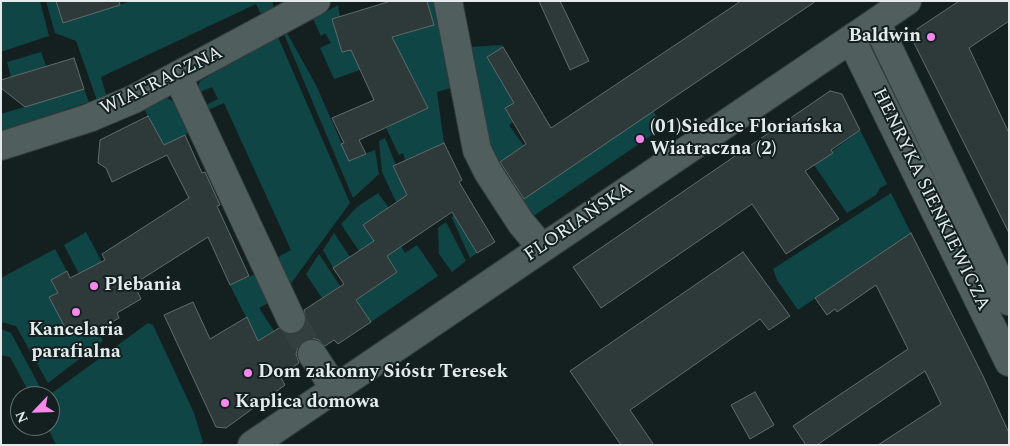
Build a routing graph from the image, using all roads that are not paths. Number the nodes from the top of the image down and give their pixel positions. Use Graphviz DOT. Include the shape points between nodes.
graph roads {
  1 [pos="316,1"];
  2 [pos="448,1"];
  3 [pos="907,1"];
  4 [pos="876,22"];
  5 [pos="851,39"];
  6 [pos="178,77"];
  7 [pos="1,146"];
  8 [pos="542,248"];
  9 [pos="1009,301"];
  10 [pos="291,319"];
  11 [pos="312,354"];
  12 [pos="1009,362"];
  13 [pos="335,389"];
  14 [pos="252,445"];
  1 -- 6 [label="street, WIATRACZNA"];
  2 -- 8 [label="street" via="477,150 521,223"];
  3 -- 4 [label="street, FLORIAŃSKA"];
  4 -- 5 [label="street, FLORIAŃSKA"];
  4 -- 9 [label="street, HENRYKA SIENKIEWICZA"];
  5 -- 8 [label="street, FLORIAŃSKA"];
  5 -- 12 [label="street, HENRYKA SIENKIEWICZA"];
  6 -- 7 [label="street, WIATRACZNA" via="89,118"];
  6 -- 10 [label="street"];
  8 -- 13 [label="street, FLORIAŃSKA"];
  11 -- 13 [label="street"];
  13 -- 14 [label="street, FLORIAŃSKA"];
}
